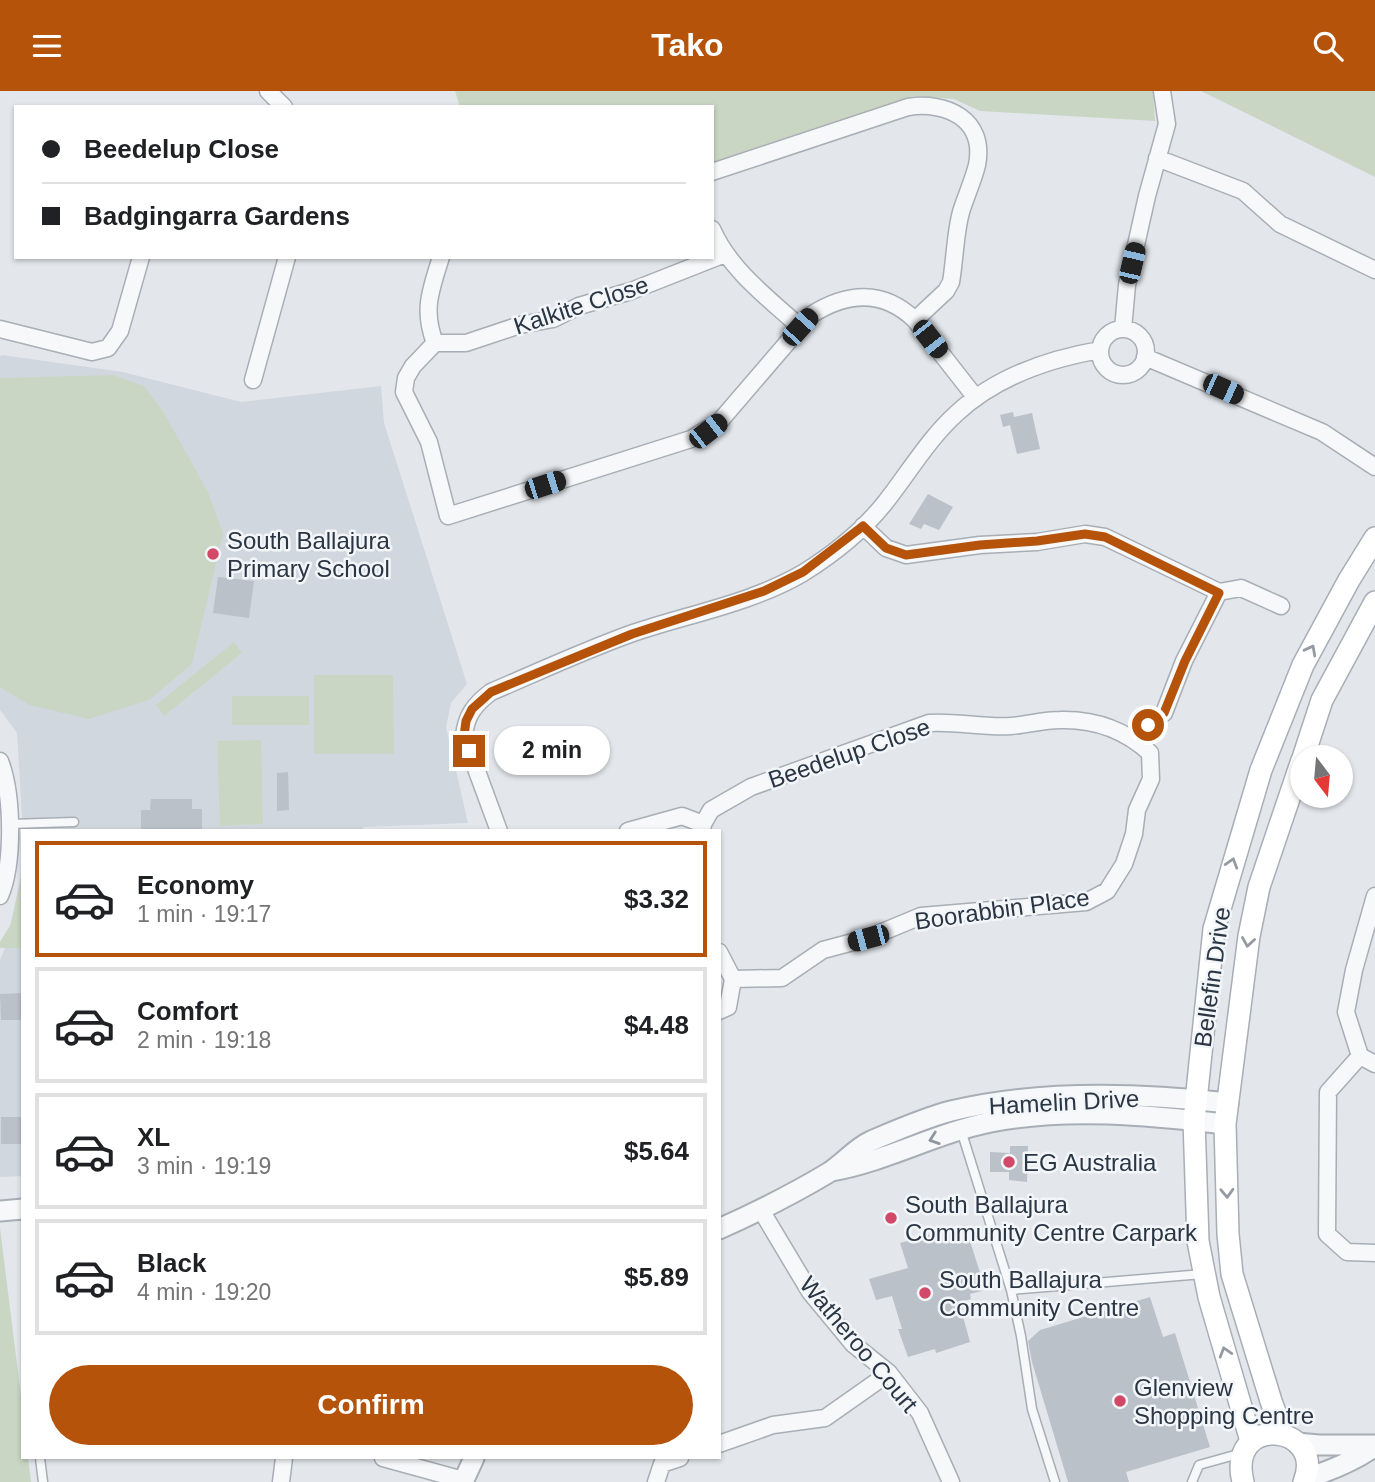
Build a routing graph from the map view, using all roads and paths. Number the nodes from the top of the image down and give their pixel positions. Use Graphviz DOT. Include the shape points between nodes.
graph roads {
  1 [pos="268,91"];
  2 [pos="1162,91"];
  3 [pos="282,105"];
  4 [pos="1157,158"];
  5 [pos="714,171"];
  6 [pos="714,233"];
  7 [pos="725,254"];
  8 [pos="714,258"];
  9 [pos="140,259"];
  10 [pos="286,259"];
  11 [pos="440,259"];
  12 [pos="712,259"];
  13 [pos="1375,270"];
  14 [pos="915,320"];
  15 [pos="800,327"];
  16 [pos="0,329"];
  17 [pos="1123,329"];
  18 [pos="435,343"];
  19 [pos="1100,349"];
  20 [pos="1145,357"];
  21 [pos="253,380"];
  22 [pos="976,398"];
  23 [pos="1375,467"];
  24 [pos="863,526"];
  25 [pos="1375,538"];
  26 [pos="1219,593"];
  27 [pos="1375,602"];
  28 [pos="1281,606"];
  29 [pos="1132,737"];
  30 [pos="1307,745"];
  31 [pos="0,761"];
  32 [pos="1290,795"];
  33 [pos="74,822"];
  34 [pos="10,824"];
  35 [pos="703,828"];
  36 [pos="498,829"];
  37 [pos="635,829"];
  38 [pos="0,896"];
  39 [pos="1375,896"];
  40 [pos="721,956"];
  41 [pos="733,979"];
  42 [pos="721,1010"];
  43 [pos="1360,1056"];
  44 [pos="1375,1064"];
  45 [pos="1196,1099"];
  46 [pos="1228,1103"];
  47 [pos="1194,1121"];
  48 [pos="1225,1124"];
  49 [pos="961,1130"];
  50 [pos="831,1171"];
  51 [pos="21,1209"];
  52 [pos="0,1210"];
  53 [pos="761,1210"];
  54 [pos="721,1228"];
  55 [pos="1375,1253"];
  56 [pos="1203,1274"];
  57 [pos="1011,1290"];
  58 [pos="889,1373"];
  59 [pos="1290,1439"];
  60 [pos="721,1443"];
  61 [pos="1375,1445"];
  62 [pos="1247,1447"];
  63 [pos="40,1459"];
  64 [pos="284,1459"];
  65 [pos="386,1459"];
  66 [pos="474,1459"];
  67 [pos="677,1459"];
  68 [pos="463,1481"];
  69 [pos="1305,1481"];
  70 [pos="43,1482"];
  71 [pos="281,1482"];
  72 [pos="656,1482"];
  73 [pos="951,1482"];
  74 [pos="1055,1482"];
  75 [pos="1192,1482"];
  76 [pos="1243,1482"];
  1 -- 3 [label="street"];
  2 -- 4 [label="street" via="1167,124"];
  4 -- 13 [label="street" via="1243,191 1280,224"];
  4 -- 17 [label="street" via="1127,285"];
  5 -- 14 [label="street" via="908,107 947,108 959,115 979,131 977,164 961,214 951,282"];
  6 -- 7 [label="street"];
  7 -- 8 [label="street, Kalkite Close"];
  7 -- 15 [label="street"];
  9 -- 16 [label="street" via="120,331 108,348 92,352"];
  10 -- 21 [label="street"];
  11 -- 18 [label="street" via="427,314"];
  12 -- 18 [label="street, Kalkite Close" via="553,319 466,343"];
  14 -- 15 [label="street" via="893,302 862,297 827,304"];
  14 -- 22 [label="street"];
  15 -- 18 [label="street" via="708,431 448,516 429,442 404,392 413,366"];
  17 -- 19 [label="street" via="1108,335"];
  17 -- 20 [label="street" via="1138,335"];
  19 -- 20 [label="street" via="1104,364 1115,374 1131,374"];
  19 -- 22 [label="street" via="1047,362"];
  20 -- 23 [label="street" via="1322,432"];
  22 -- 24 [label="street" via="920,454"];
  24 -- 26 [label="street" via="886,548 906,555 1085,534 1105,537"];
  24 -- 36 [label="street" via="803,572 764,591 632,634 482,699 466,721 464,736"];
  45 -- 25 [label="main road, Bellefin Drive, one-way" via="1214,929 1261,770 1303,665"];
  26 -- 28 [label="street" via="1241,588"];
  26 -- 29 [label="street" via="1164,713"];
  27 -- 30 [label="main road, Bellefin Drive" via="1322,700"];
  29 -- 35 [label="street, Beedelup Close" via="1096,723 1060,720 1009,727 929,723 751,787 711,810"];
  29 -- 41 [label="street, Boorabbin Place" via="1150,753 1151,779 1137,810 1124,864 1107,891 1086,902 921,916 823,950 782,978"];
  31 -- 34 [label="street" via="6,776"];
  32 -- 46 [label="main road, Bellefin Drive, one-way" via="1248,936"];
  33 -- 34 [label="lane"];
  34 -- 38 [label="street" via="7,881"];
  35 -- 37 [label="street, Beedelup Close" via="682,816"];
  39 -- 43 [label="street" via="1346,1012"];
  40 -- 41 [label="street"];
  41 -- 42 [label="street" via="727,1007"];
  43 -- 44 [label="street"];
  43 -- 55 [label="street" via="1328,1092 1327,1234 1347,1252"];
  45 -- 46 [label="street, Hamelin Drive"];
  45 -- 47 [label="main road, Bellefin Drive"];
  45 -- 50 [label="street, Hamelin Drive" via="1094,1096 981,1105 870,1142 853,1150"];
  46 -- 48 [label="main road, Bellefin Drive"];
  47 -- 48 [label="street, Hamelin Drive"];
  47 -- 49 [label="street, Hamelin Drive" via="1054,1114"];
  47 -- 56 [label="main road, Bellefin Drive"];
  48 -- 59 [label="main road, Bellefin Drive, one-way" via="1232,1274 1270,1401"];
  49 -- 50 [label="street, Hamelin Drive, one-way" via="862,1166"];
  49 -- 57 [label="lane"];
  50 -- 53 [label="street, Hamelin Drive"];
  51 -- 52 [label="street"];
  53 -- 54 [label="street, Hamelin Drive"];
  53 -- 58 [label="street, Watheroo Court" via="810,1292 853,1344"];
  56 -- 57 [label="lane"];
  62 -- 56 [label="main road, Bellefin Drive, one-way"];
  57 -- 74 [label="lane" via="1032,1409"];
  58 -- 60 [label="street" via="825,1418 773,1425"];
  58 -- 73 [label="street, Watheroo Court" via="920,1413"];
  59 -- 61 [label="street" via="1319,1445"];
  59 -- 62 [label="main road" via="1272,1433"];
  59 -- 69 [label="main road, Bellefin Drive" via="1307,1460"];
  61 -- 69 [label="street"];
  62 -- 75 [label="lane" via="1199,1465"];
  62 -- 76 [label="main road, Bellefin Drive" via="1239,1468"];
  63 -- 70 [label="lane"];
  64 -- 71 [label="street"];
  65 -- 68 [label="street"];
  66 -- 68 [label="street"];
  67 -- 72 [label="street" via="662,1464"];
}
